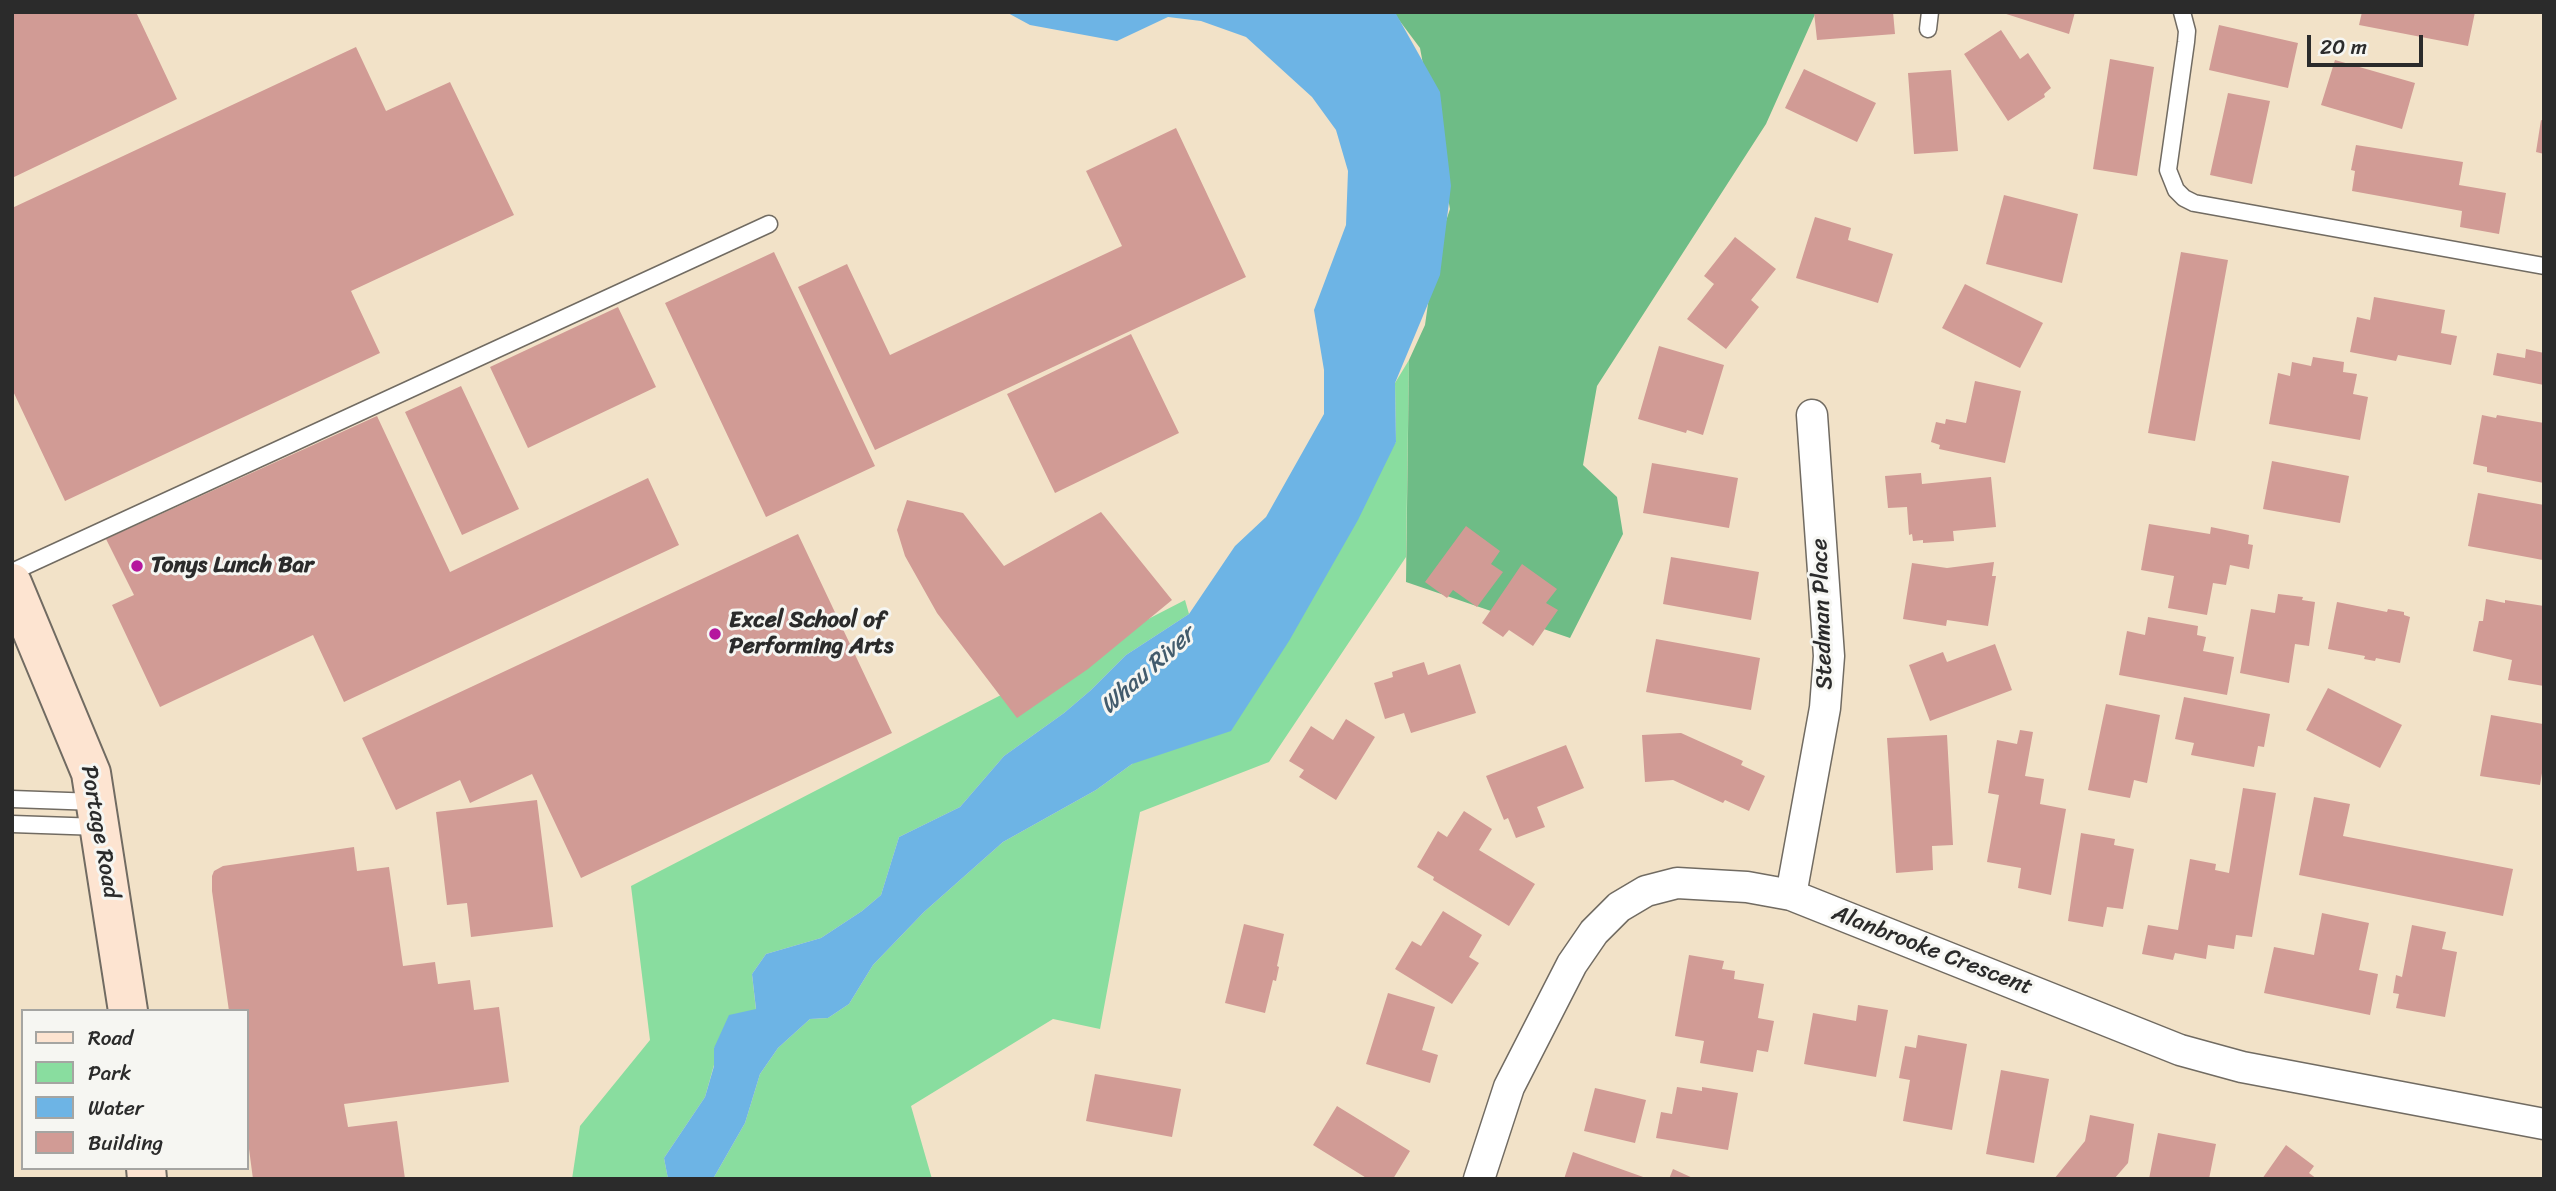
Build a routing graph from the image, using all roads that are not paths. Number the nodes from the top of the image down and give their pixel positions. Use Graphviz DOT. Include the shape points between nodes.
graph roads {
  1 [pos="1930,12"];
  2 [pos="2182,12"];
  3 [pos="1928,29"];
  4 [pos="769,224"];
  5 [pos="2544,266"];
  6 [pos="1812,415"];
  7 [pos="12,572"];
  8 [pos="12,583"];
  9 [pos="12,799"];
  10 [pos="98,815"];
  11 [pos="12,824"];
  12 [pos="1791,895"];
  13 [pos="128,1009"];
  14 [pos="2544,1124"];
  15 [pos="1479,1179"];
  1 -- 3 [label="lane"];
  2 -- 5 [label="lane" via="2186,43 2168,170 2184,198"];
  4 -- 7 [label="lane"];
  6 -- 12 [label="street, Stedman Place" via="1829,656 1825,708"];
  8 -- 10 [label="main road, Portage Road" via="82,745"];
  9 -- 10 [label="lane"];
  10 -- 11 [label="lane"];
  10 -- 13 [label="main road, Portage Road"];
  12 -- 14 [label="street, Alanbrooke Crescent" via="2180,1050 2242,1067"];
  12 -- 15 [label="street, Alanbrooke Crescent" via="1677,883 1646,891 1619,907 1594,932 1566,976 1509,1087"];
}
